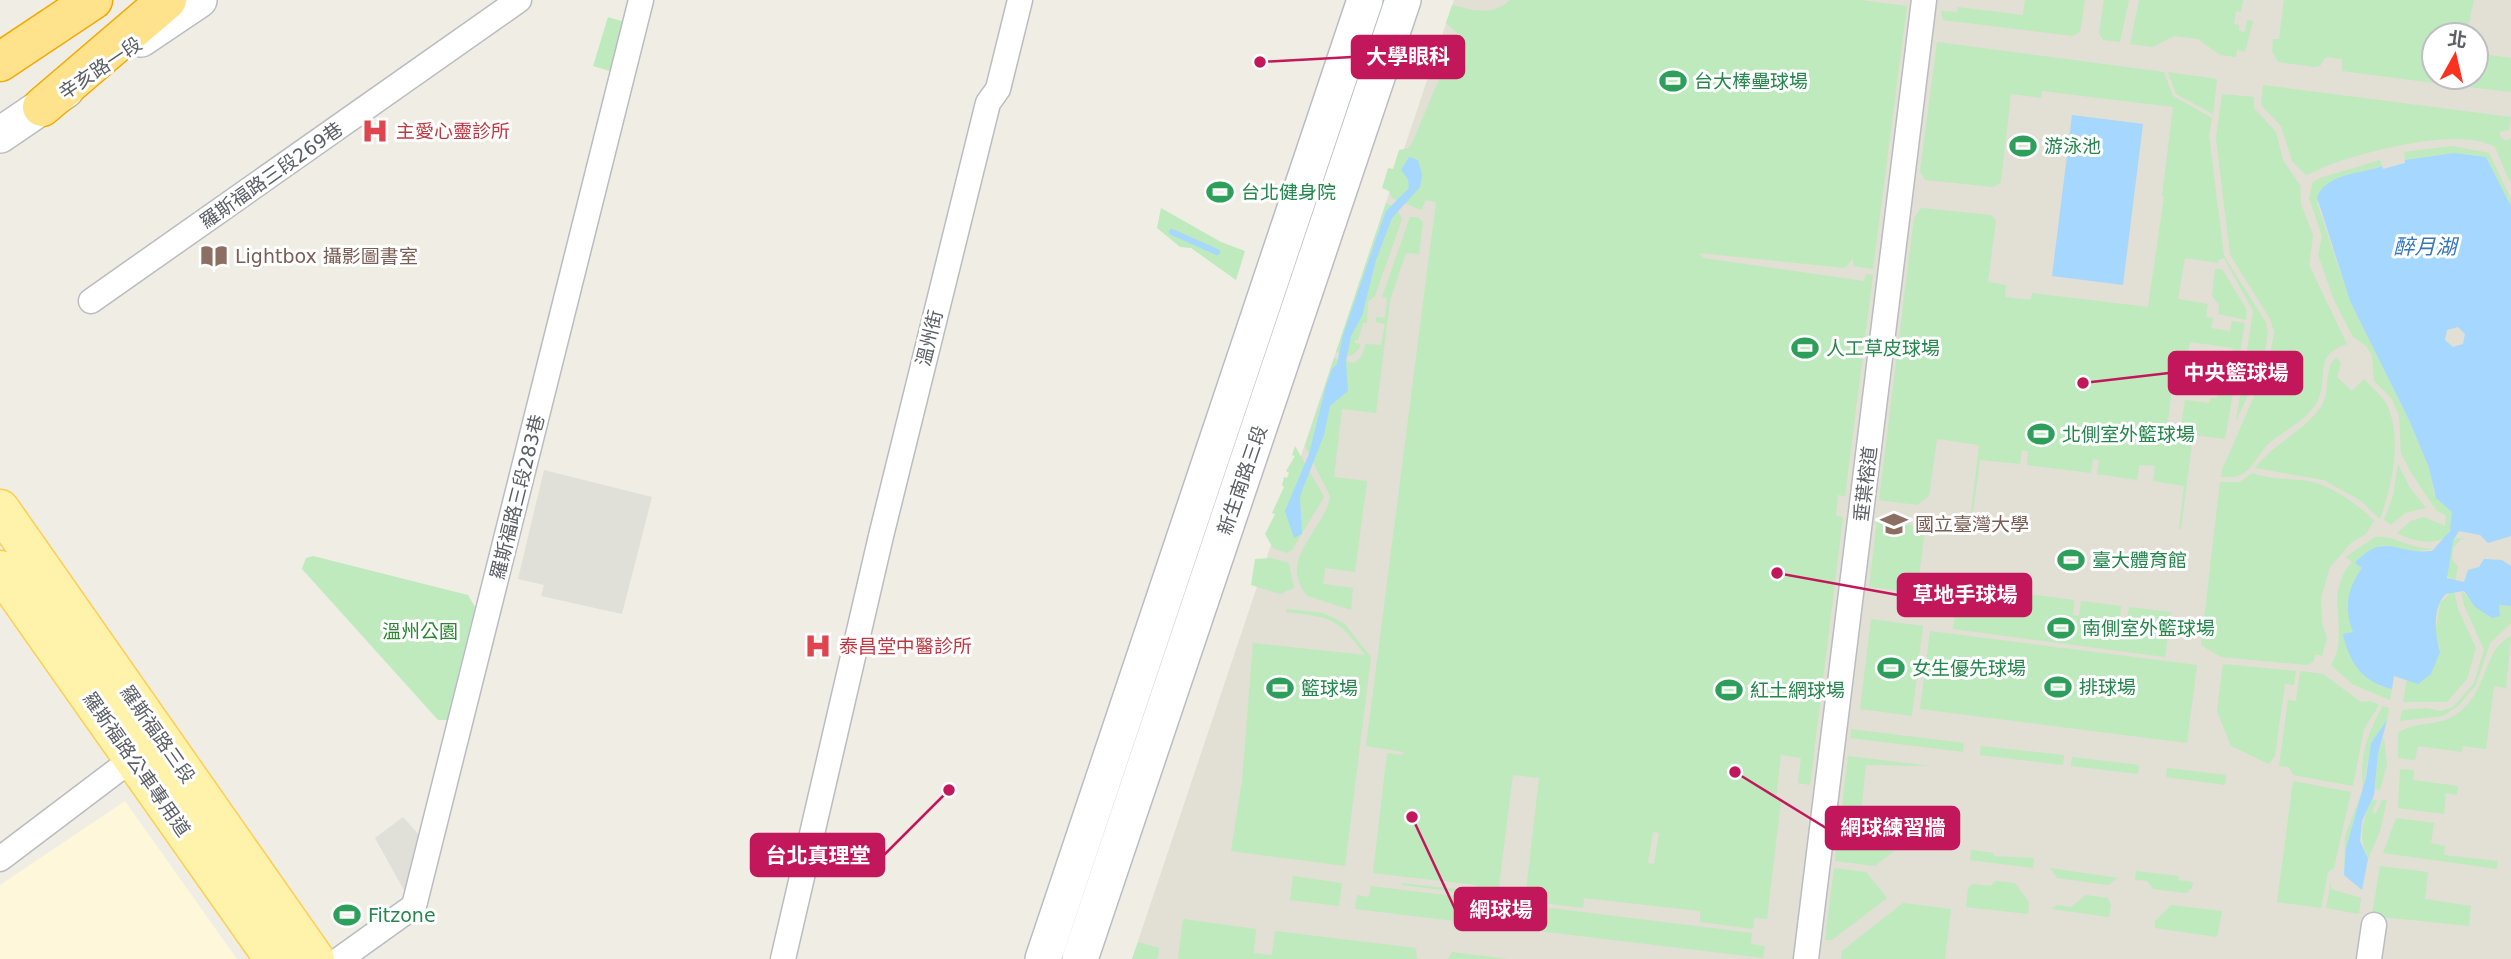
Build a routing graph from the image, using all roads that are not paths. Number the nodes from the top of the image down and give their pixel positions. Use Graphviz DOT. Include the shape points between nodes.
graph roads {
  1 [pos="46,0"];
  2 [pos="93,0"];
  3 [pos="167,0"];
  4 [pos="199,0"];
  5 [pos="519,0"];
  6 [pos="641,0"];
  7 [pos="1020,0"];
  8 [pos="1365,0"];
  9 [pos="1403,0"];
  10 [pos="1924,4"];
  11 [pos="0,32"];
  12 [pos="0,62"];
  13 [pos="42,107"];
  14 [pos="0,135"];
  15 [pos="91,301"];
  16 [pos="0,509"];
  17 [pos="0,546"];
  18 [pos="0,569"];
  19 [pos="0,599"];
  20 [pos="120,769"];
  21 [pos="0,859"];
  22 [pos="2374,925"];
  23 [pos="261,959"];
  24 [pos="274,959"];
  25 [pos="290,959"];
  26 [pos="315,959"];
  27 [pos="340,959"];
  28 [pos="783,959"];
  29 [pos="1043,959"];
  30 [pos="1080,959"];
  31 [pos="1806,959"];
  32 [pos="2369,959"];
  1 -- 11 [label="highway"];
  2 -- 12 [label="highway"];
  3 -- 13 [label="highway"];
  4 -- 13 [label="main road, 辛亥路一段"];
  5 -- 15 [label="street, 羅斯福路三段269巷"];
  6 -- 27 [label="street, 羅斯福路三段283巷" via="414,906"];
  7 -- 28 [label="street, 溫州街" via="954,234"];
  8 -- 29 [label="main road, 新生南路三段"];
  9 -- 30 [label="main road, 新生南路三段"];
  10 -- 31 [label="street, 垂葉榕道"];
  13 -- 14 [label="main road, 辛亥路一段"];
  16 -- 26 [label="main road, 羅斯福路三段"];
  17 -- 25 [label="main road, 羅斯福路公車專用道"];
  18 -- 24 [label="main road, 羅斯福路公車專用道"];
  19 -- 20 [label="main road"];
  20 -- 21 [label="street"];
  20 -- 23 [label="main road"];
  22 -- 32 [label="street"];
}
